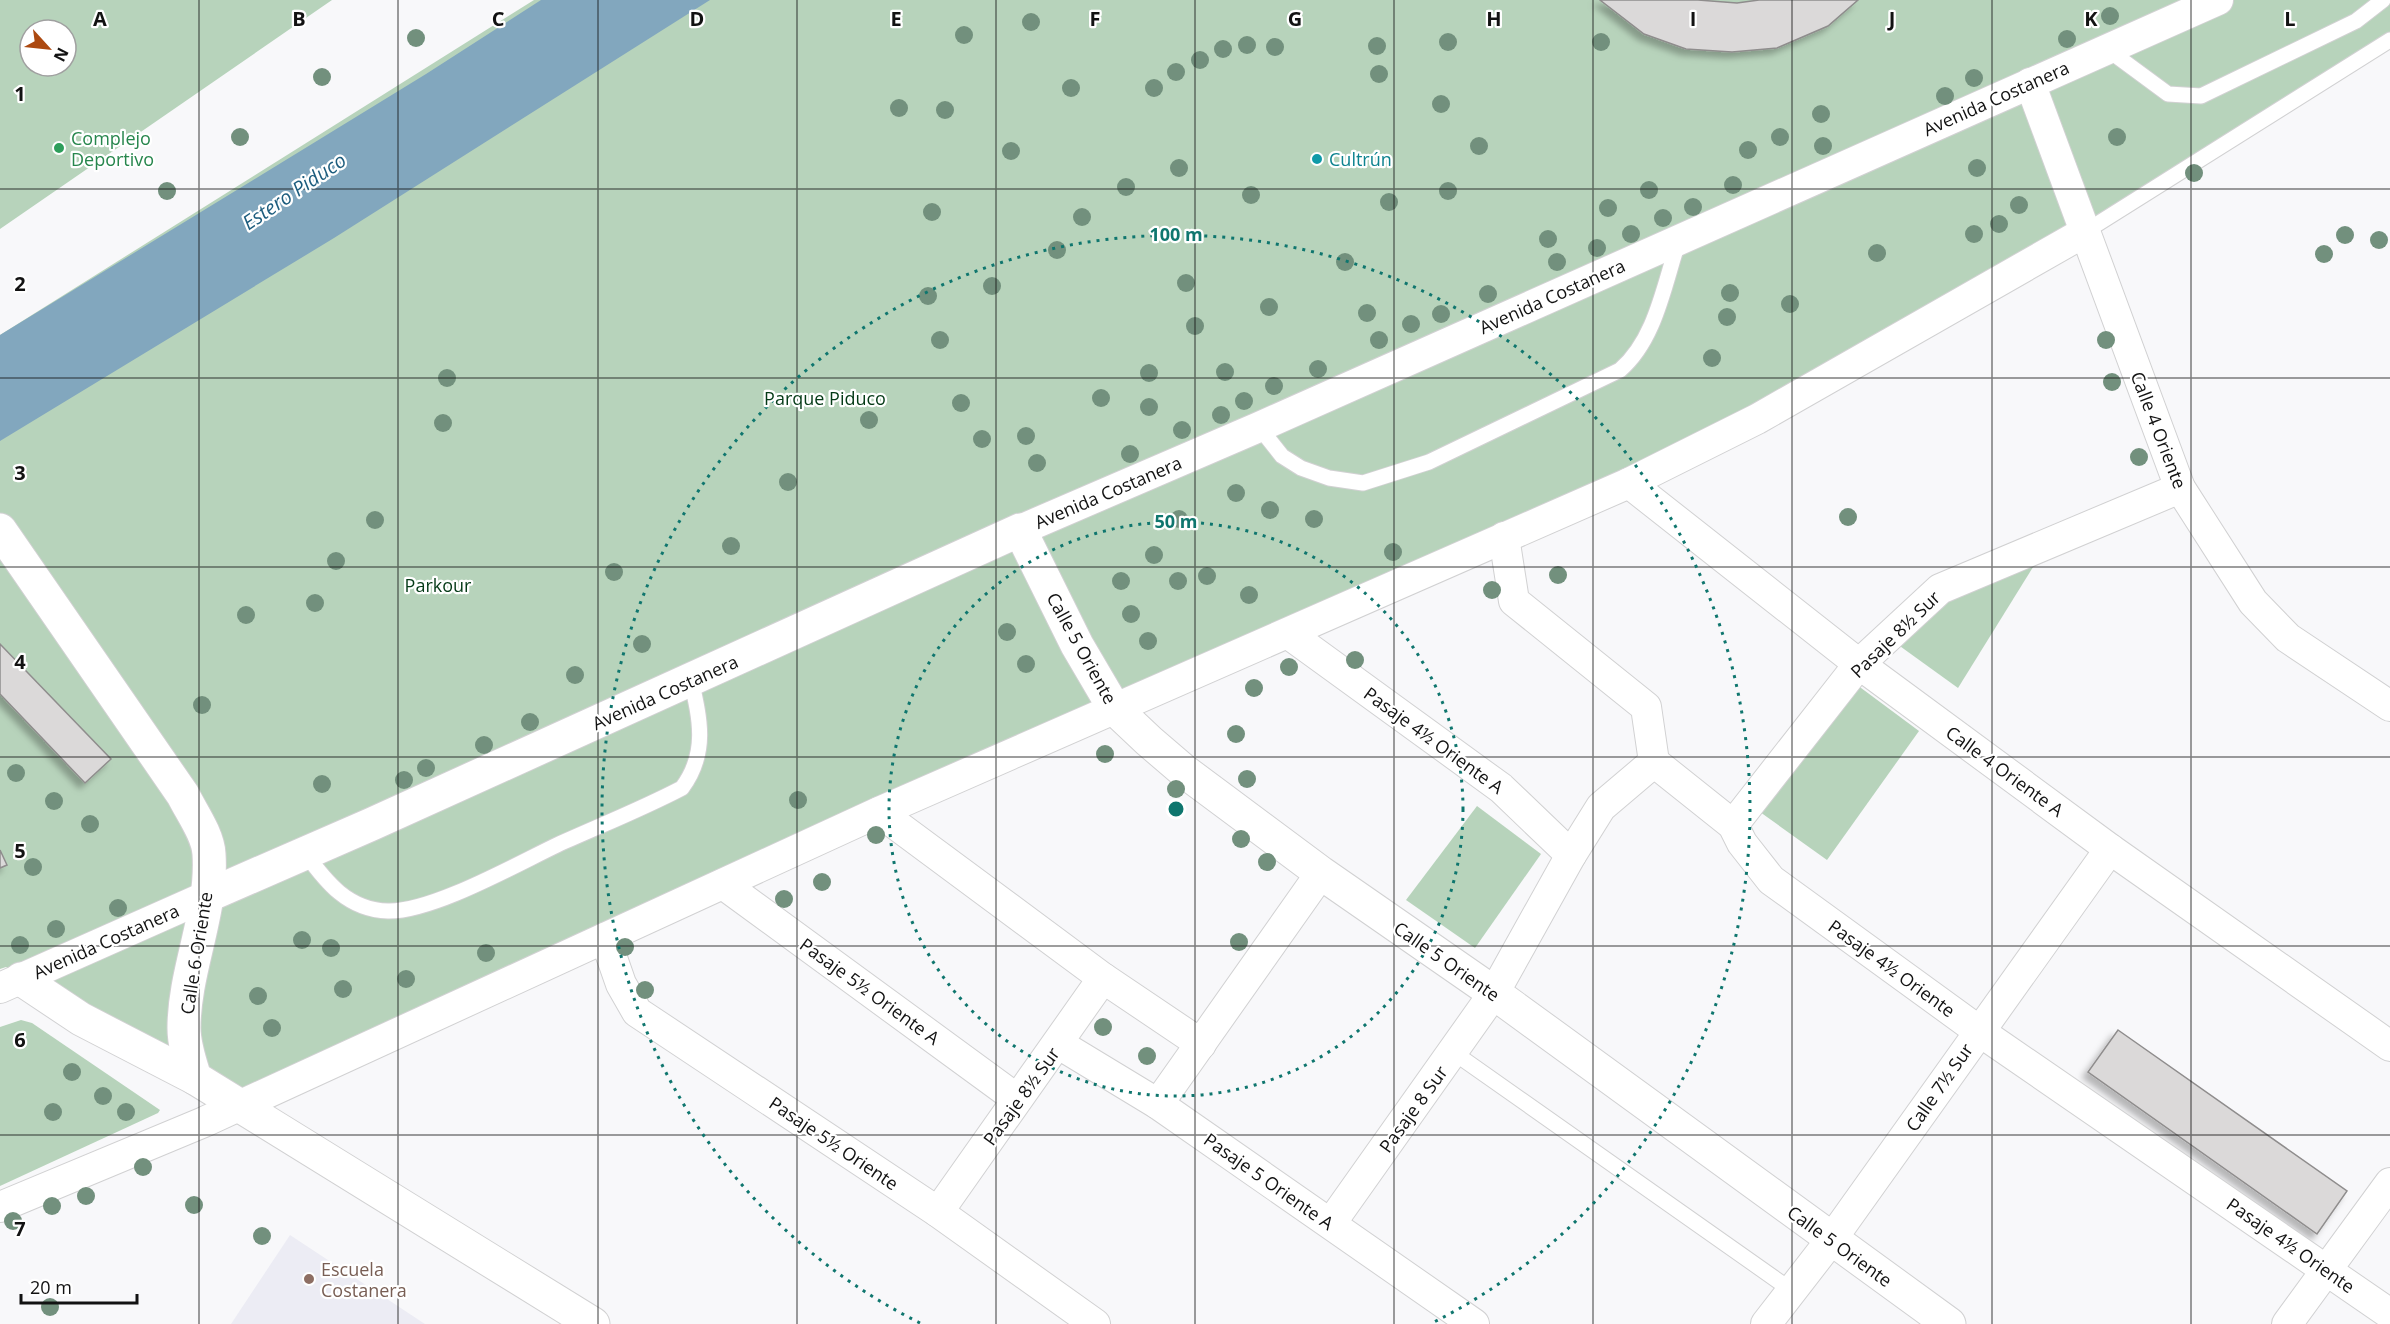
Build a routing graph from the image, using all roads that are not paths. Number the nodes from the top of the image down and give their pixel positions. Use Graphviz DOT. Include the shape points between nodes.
graph roads {
  1 [pos="2218,0"];
  2 [pos="2383,0"];
  3 [pos="2390,40"];
  4 [pos="2107,49"];
  5 [pos="2030,83"];
  6 [pos="2084,232"];
  7 [pos="1680,238"];
  8 [pos="1259,428"];
  9 [pos="1629,483"];
  10 [pos="2180,488"];
  11 [pos="0,530"];
  12 [pos="1020,530"];
  13 [pos="1504,537"];
  14 [pos="1288,634"];
  15 [pos="1859,664"];
  16 [pos="691,680"];
  17 [pos="2390,706"];
  18 [pos="1114,708"];
  19 [pos="1654,762"];
  20 [pos="879,812"];
  21 [pos="1733,825"];
  22 [pos="2110,849"];
  23 [pos="305,853"];
  24 [pos="1570,855"];
  25 [pos="1321,873"];
  26 [pos="723,884"];
  27 [pos="207,896"];
  28 [pos="605,938"];
  29 [pos="1103,978"];
  30 [pos="11,984"];
  31 [pos="1494,993"];
  32 [pos="1979,1031"];
  33 [pos="1059,1044"];
  34 [pos="1201,1044"];
  35 [pos="2390,1046"];
  36 [pos="1453,1052"];
  37 [pos="195,1078"];
  38 [pos="1017,1099"];
  39 [pos="1158,1104"];
  40 [pos="236,1105"];
  41 [pos="2390,1183"];
  42 [pos="0,1208"];
  43 [pos="938,1212"];
  44 [pos="1331,1224"];
  45 [pos="1831,1240"];
  46 [pos="2326,1269"];
  47 [pos="1791,1290"];
  48 [pos="2390,1314"];
  49 [pos="593,1324"];
  50 [pos="1095,1324"];
  51 [pos="1474,1324"];
  52 [pos="1766,1324"];
  53 [pos="1949,1324"];
  54 [pos="2287,1324"];
  1 -- 4 [label="street, Avenida Costanera"];
  2 -- 4 [label="lane" via="2356,21 2201,96 2168,94"];
  3 -- 6 [label="lane"];
  4 -- 5 [label="street, Avenida Costanera"];
  5 -- 6 [label="street, Calle 4 Oriente"];
  5 -- 7 [label="street, Avenida Costanera"];
  6 -- 9 [label="street" via="1757,419"];
  6 -- 10 [label="street, Calle 4 Oriente"];
  7 -- 8 [label="street, Avenida Costanera"];
  7 -- 8 [label="lane" via="1653,318 1632,359 1620,370 1429,462 1363,483 1329,478 1282,456"];
  8 -- 12 [label="street, Avenida Costanera"];
  9 -- 13 [label="street"];
  9 -- 15 [label="street, Calle 4 Oriente A"];
  10 -- 15 [label="street, Pasaje 8½ Sur" via="1940,589"];
  10 -- 17 [label="street, Calle 4 Oriente" via="2253,602 2288,638"];
  11 -- 27 [label="street, Calle 6 Oriente" via="183,795 209,853"];
  12 -- 16 [label="street, Avenida Costanera"];
  12 -- 18 [label="street, Calle 5 Oriente" via="1077,645"];
  13 -- 14 [label="street"];
  13 -- 19 [label="street" via="1514,601 1646,707"];
  14 -- 18 [label="street"];
  14 -- 24 [label="street, Pasaje 4½ Oriente A" via="1501,788"];
  15 -- 21 [label="street, Pasaje 8½ Sur"];
  15 -- 22 [label="street, Calle 4 Oriente A"];
  16 -- 23 [label="street, Avenida Costanera"];
  16 -- 23 [label="lane" via="702,739 698,757 682,788 436,901 387,911 368,907 329,886"];
  18 -- 20 [label="street"];
  18 -- 25 [label="street, Calle 5 Oriente" via="1184,771"];
  19 -- 21 [label="street, Pasaje 4½ Oriente"];
  19 -- 24 [label="street" via="1601,807"];
  20 -- 26 [label="street"];
  20 -- 29 [label="street"];
  21 -- 32 [label="street, Pasaje 4½ Oriente" via="1771,880"];
  22 -- 32 [label="street, Calle 7½ Sur"];
  22 -- 35 [label="street, Calle 4 Oriente A"];
  23 -- 27 [label="street, Avenida Costanera"];
  24 -- 31 [label="street"];
  25 -- 31 [label="street, Calle 5 Oriente"];
  25 -- 34 [label="street"];
  26 -- 28 [label="street"];
  26 -- 38 [label="street, Pasaje 5½ Oriente A"];
  27 -- 30 [label="street, Avenida Costanera"];
  27 -- 37 [label="street, Calle 6 Oriente" via="184,1028"];
  28 -- 40 [label="street"];
  28 -- 43 [label="street, Pasaje 5½ Oriente" via="621,984 637,1012"];
  29 -- 33 [label="street, Pasaje 8½ Sur"];
  29 -- 34 [label="street"];
  30 -- 37 [label="street"];
  31 -- 36 [label="street, Pasaje 8 Sur"];
  31 -- 45 [label="street, Calle 5 Oriente"];
  32 -- 45 [label="street, Calle 7½ Sur"];
  32 -- 46 [label="street, Pasaje 4½ Oriente"];
  33 -- 38 [label="street, Pasaje 8½ Sur"];
  33 -- 39 [label="street, Pasaje 5 Oriente A"];
  34 -- 39 [label="street"];
  36 -- 44 [label="street, Pasaje 8 Sur"];
  36 -- 47 [label="lane"];
  37 -- 40 [label="street"];
  38 -- 43 [label="street, Pasaje 8½ Sur"];
  39 -- 44 [label="street, Pasaje 5 Oriente A"];
  40 -- 42 [label="street"];
  40 -- 49 [label="street"];
  41 -- 46 [label="street"];
  43 -- 50 [label="street, Pasaje 5½ Oriente"];
  44 -- 51 [label="street, Pasaje 5 Oriente A"];
  45 -- 47 [label="street, Calle 7½ Sur"];
  45 -- 53 [label="street, Calle 5 Oriente"];
  46 -- 48 [label="street, Pasaje 4½ Oriente"];
  46 -- 54 [label="street"];
  47 -- 52 [label="street, Calle 7½ Sur"];
}
